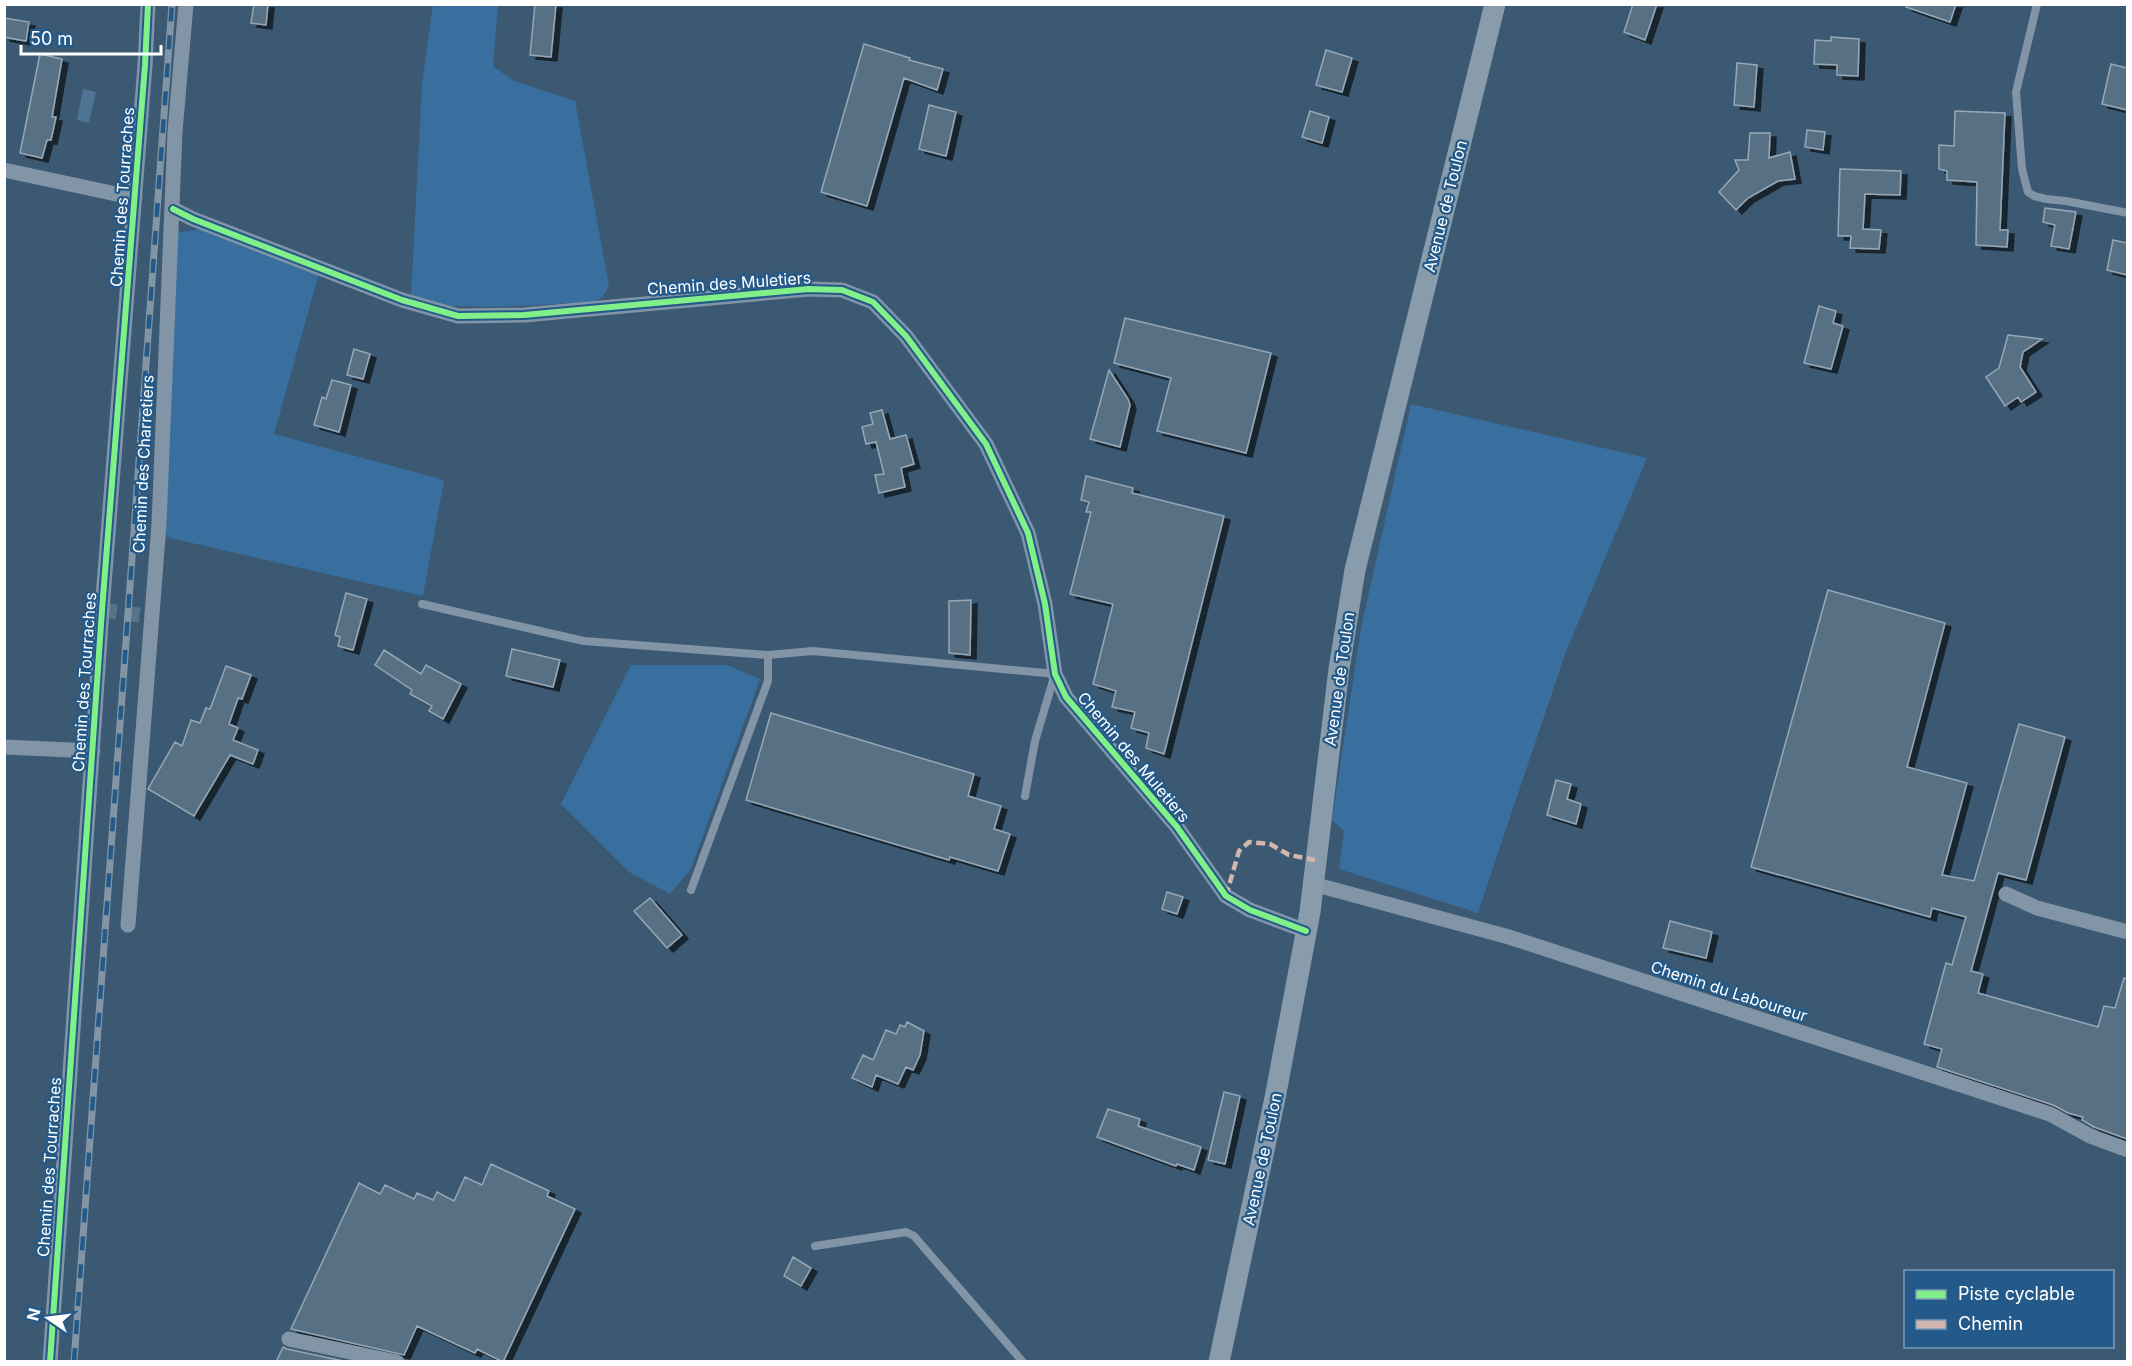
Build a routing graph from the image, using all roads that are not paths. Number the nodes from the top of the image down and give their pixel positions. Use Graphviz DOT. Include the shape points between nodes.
graph roads {
  1 [pos="148,4"];
  2 [pos="186,4"];
  3 [pos="1495,4"];
  4 [pos="2037,4"];
  5 [pos="4,170"];
  6 [pos="135,198"];
  7 [pos="173,209"];
  8 [pos="2127,213"];
  9 [pos="422,604"];
  10 [pos="768,655"];
  11 [pos="1055,674"];
  12 [pos="4,747"];
  13 [pos="93,751"];
  14 [pos="1025,796"];
  15 [pos="1313,884"];
  16 [pos="691,890"];
  17 [pos="2006,894"];
  18 [pos="128,925"];
  19 [pos="1306,931"];
  20 [pos="2127,932"];
  21 [pos="2127,1150"];
  22 [pos="815,1246"];
  23 [pos="289,1339"];
  24 [pos="50,1362"];
  25 [pos="397,1362"];
  26 [pos="1023,1362"];
  27 [pos="1219,1362"];
  1 -- 6 [label="street, Chemin des Tourraches"];
  2 -- 7 [label="street, Chemin des Charretiers"];
  3 -- 15 [label="main road, Avenue de Toulon" via="1355,570"];
  4 -- 8 [label="lane" via="2016,92 2022,169 2028,192 2046,200"];
  5 -- 6 [label="street"];
  6 -- 13 [label="street, Chemin des Tourraches"];
  7 -- 11 [label="street, Chemin des Muletiers" via="391,296 458,316 524,315 809,289 842,290 873,302 906,336 986,444 1028,533 1046,604"];
  7 -- 18 [label="street, Chemin des Charretiers" via="159,525"];
  9 -- 10 [label="lane" via="584,641"];
  10 -- 11 [label="lane" via="813,651"];
  10 -- 16 [label="lane" via="768,681"];
  11 -- 14 [label="lane" via="1035,741"];
  11 -- 19 [label="street, Chemin des Muletiers" via="1066,697 1177,826 1226,896 1250,910"];
  12 -- 13 [label="street"];
  13 -- 24 [label="street, Chemin des Tourraches"];
  15 -- 19 [label="main road, Avenue de Toulon"];
  15 -- 21 [label="street, Chemin du Laboureur" via="1520,941 2050,1114"];
  17 -- 20 [label="street" via="2037,908"];
  19 -- 27 [label="main road, Avenue de Toulon"];
  22 -- 26 [label="lane" via="906,1232 914,1236"];
  23 -- 25 [label="street"];
}
